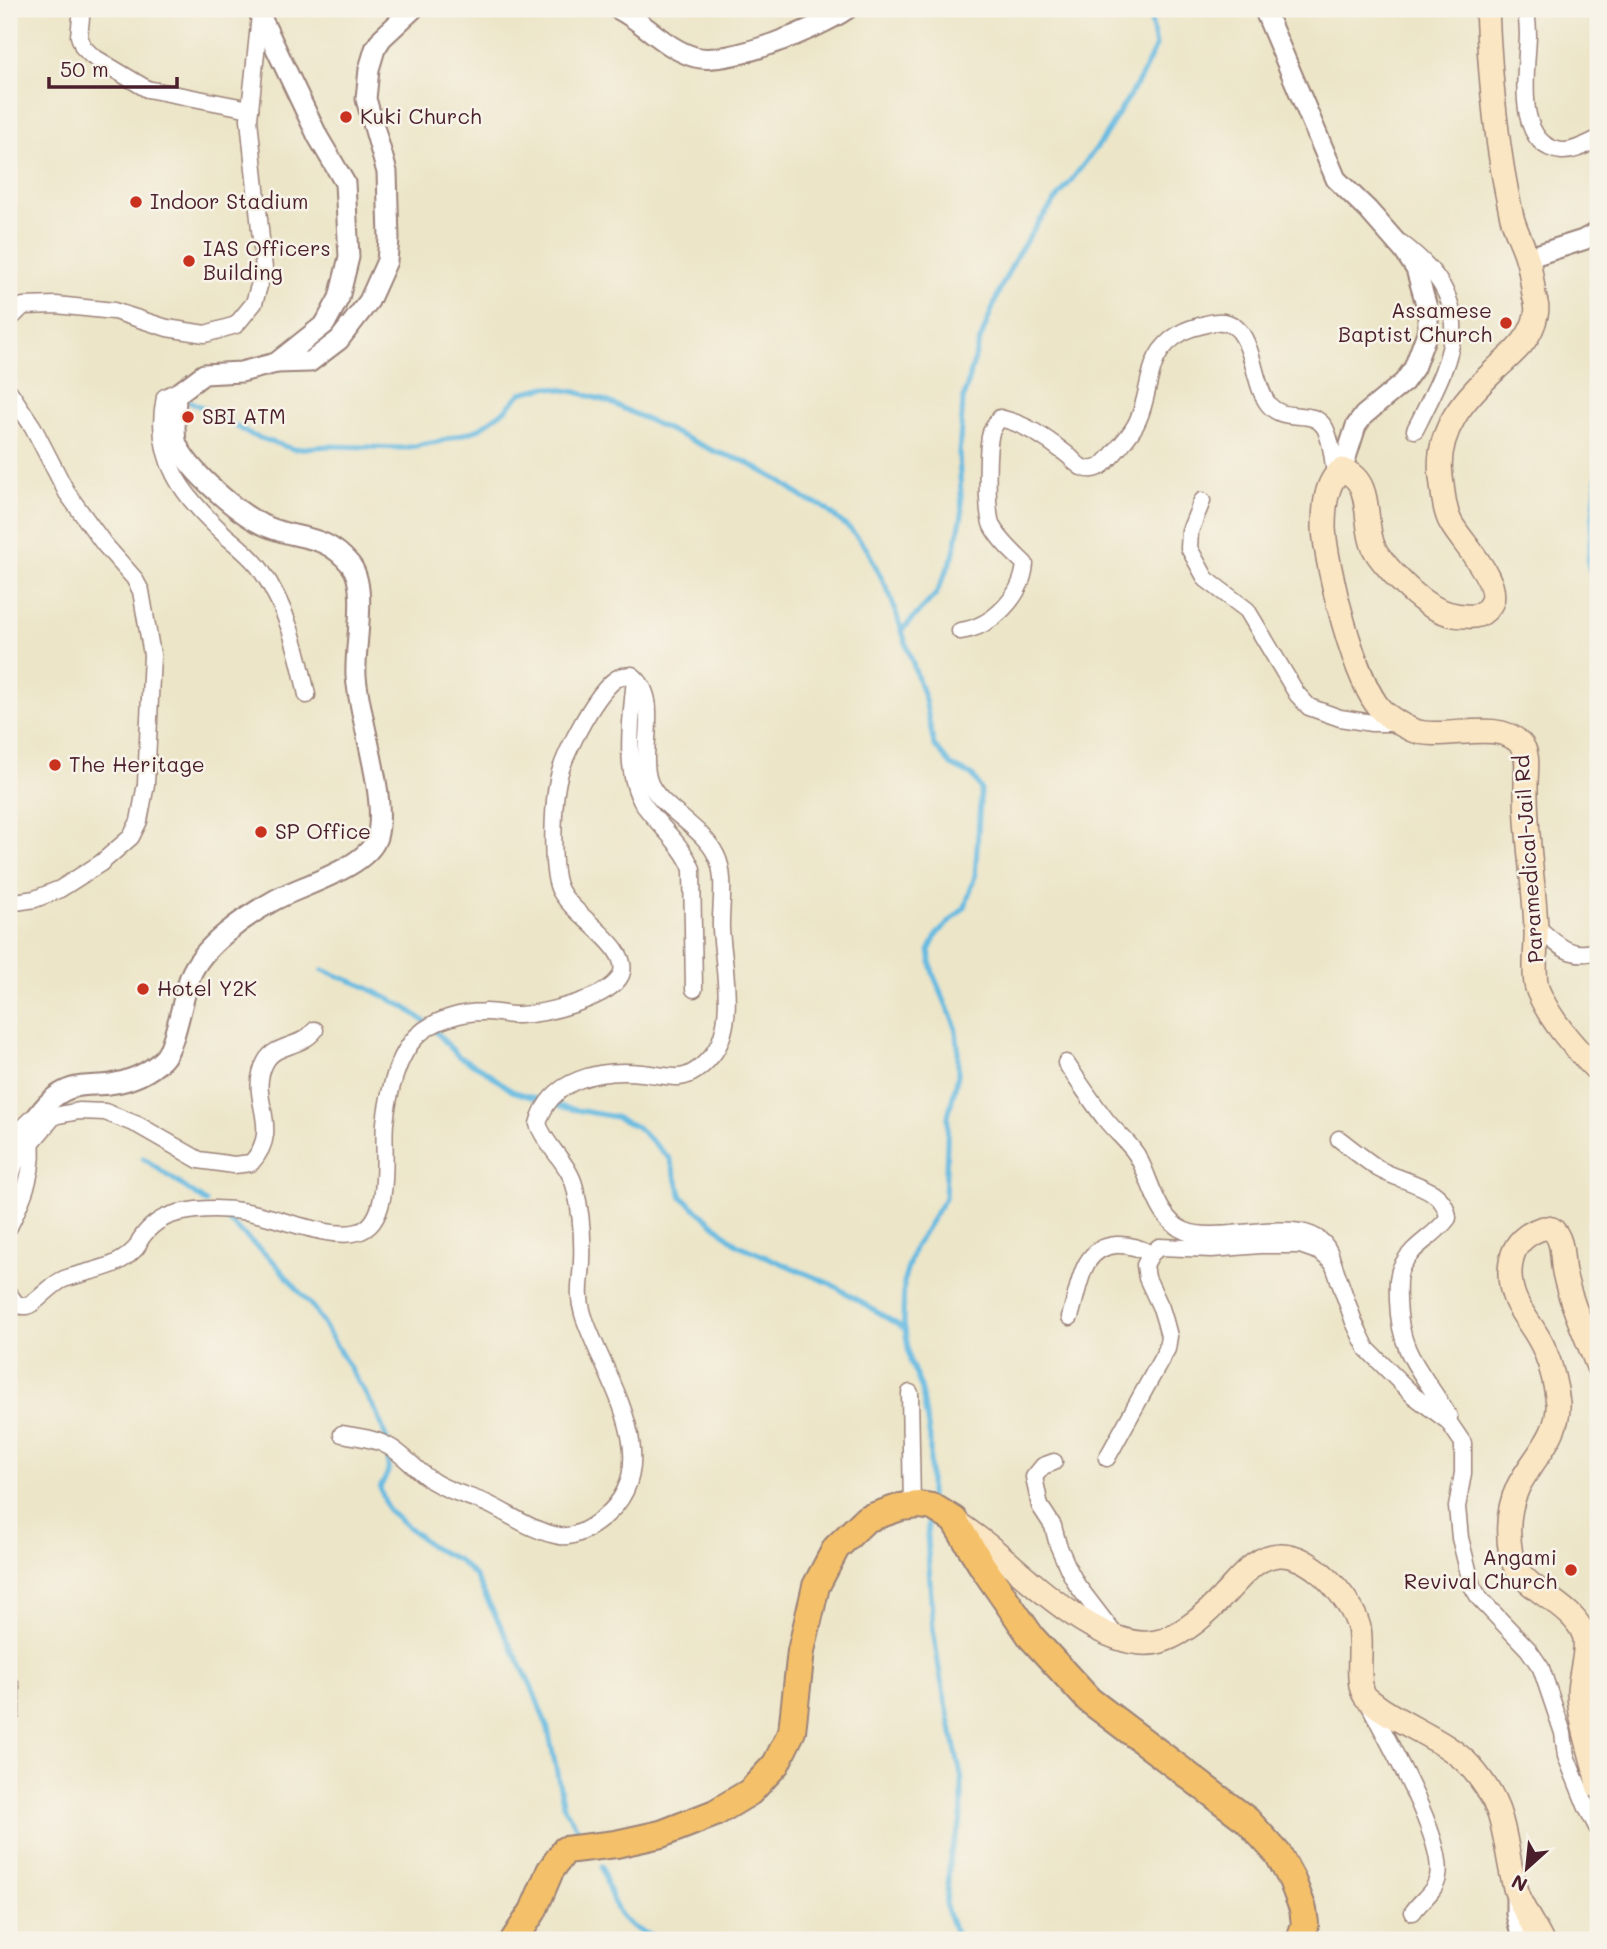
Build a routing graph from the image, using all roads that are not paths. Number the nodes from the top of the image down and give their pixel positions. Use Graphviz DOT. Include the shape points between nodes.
graph roads {
  1 [pos="82,9"];
  2 [pos="413,9"];
  3 [pos="618,9"];
  4 [pos="847,9"];
  5 [pos="1264,9"];
  6 [pos="1487,9"];
  7 [pos="1526,9"];
  8 [pos="261,12"];
  9 [pos="250,109"];
  10 [pos="1598,139"];
  11 [pos="1598,232"];
  12 [pos="1390,234"];
  13 [pos="1527,258"];
  14 [pos="9,320"];
  15 [pos="276,363"];
  16 [pos="186,387"];
  17 [pos="9,391"];
  18 [pos="1415,430"];
  19 [pos="1339,473"];
  20 [pos="1202,501"];
  21 [pos="960,631"];
  22 [pos="635,678"];
  23 [pos="307,695"];
  24 [pos="1401,723"];
  25 [pos="9,903"];
  26 [pos="1536,926"];
  27 [pos="1598,950"];
  28 [pos="694,989"];
  29 [pos="315,1030"];
  30 [pos="1066,1063"];
  31 [pos="1598,1071"];
  32 [pos="41,1110"];
  33 [pos="30,1138"];
  34 [pos="1339,1139"];
  35 [pos="9,1141"];
  36 [pos="9,1177"];
  37 [pos="9,1227"];
  38 [pos="1151,1254"];
  39 [pos="1333,1263"];
  40 [pos="9,1294"];
  41 [pos="1070,1317"];
  42 [pos="1598,1367"];
  43 [pos="911,1393"];
  44 [pos="1457,1431"];
  45 [pos="342,1434"];
  46 [pos="1107,1458"];
  47 [pos="1054,1462"];
  48 [pos="912,1506"];
  49 [pos="954,1520"];
  50 [pos="1117,1638"];
  51 [pos="9,1687"];
  52 [pos="1366,1697"];
  53 [pos="9,1714"];
  54 [pos="1598,1786"];
  55 [pos="1598,1829"];
  56 [pos="1516,1890"];
  57 [pos="1413,1912"];
  58 [pos="514,1940"];
  59 [pos="1300,1940"];
  60 [pos="1522,1940"];
  61 [pos="1541,1940"];
  1 -- 9 [label="street" via="79,36 92,57 147,89"];
  2 -- 15 [label="street" via="375,49 366,90 387,172 387,261 369,301 339,340 310,362"];
  3 -- 4 [label="street" via="677,49 712,59 755,49"];
  5 -- 12 [label="street" via="1336,179"];
  6 -- 13 [label="main road" via="1490,80 1502,160 1512,217"];
  7 -- 10 [label="street" via="1525,108 1531,125 1548,146 1561,151"];
  8 -- 9 [label="street"];
  8 -- 15 [label="street" via="318,137 345,183 349,257 339,298 325,324"];
  9 -- 14 [label="street" via="264,269 254,303 236,326 205,334 114,311 56,305 23,306"];
  11 -- 13 [label="street"];
  12 -- 18 [label="street" via="1439,279 1454,318 1444,367"];
  12 -- 19 [label="street" via="1416,269 1428,311 1428,330 1404,382 1356,426"];
  13 -- 19 [label="main road" via="1538,311 1533,329 1451,419 1441,446 1449,521 1494,590 1486,612 1477,616 1441,611 1415,597 1374,548 1363,487 1354,474"];
  15 -- 16 [label="street" via="241,372 204,374"];
  16 -- 23 [label="street" via="165,397 160,420 165,452 180,486 195,505 260,568 281,605"];
  16 -- 32 [label="street" via="176,395 177,443 221,497 267,527 333,546 352,566 360,606 356,675 378,803 377,837 355,861 250,914 204,954 190,975 167,1056 152,1069 111,1084 71,1088"];
  17 -- 25 [label="street" via="67,493 134,578 141,591 152,655 146,784 131,837 61,889"];
  19 -- 21 [label="street" via="1324,426 1316,418 1287,416 1267,403 1237,327 1225,321 1211,322 1183,331 1156,357 1138,421 1105,464 1093,470 1082,468 1041,435 1016,422 1000,418 993,426 988,509 1002,540 1025,564 1024,576 993,618"];
  19 -- 24 [label="main road, Paramedical-Jail Rd" via="1329,487 1324,529 1345,630 1367,688 1381,710"];
  20 -- 24 [label="street" via="1190,531 1189,548 1206,579 1247,610 1297,694 1309,707 1340,718"];
  22 -- 28 [label="street" via="630,744 638,792 692,869"];
  22 -- 40 [label="street" via="620,677 609,685 580,728 559,776 554,833 554,867 562,896 616,949 623,960 622,973 615,983 587,999 524,1015 467,1013 418,1035 395,1076 385,1122 381,1205 369,1226 344,1233 228,1209 178,1213 158,1220 124,1258 95,1272 63,1279 33,1304 16,1304"];
  22 -- 45 [label="street" via="646,696 649,783 705,837 717,856 727,992 723,1032 715,1052 700,1068 681,1077 619,1072 580,1078 543,1108 538,1124 574,1184 582,1235 578,1290 589,1330 620,1395 631,1433 628,1486 617,1508 597,1524 562,1537 436,1483 390,1446"];
  24 -- 26 [label="main road, Paramedical-Jail Rd" via="1439,735 1490,732 1511,736 1522,744 1527,755"];
  26 -- 27 [label="street" via="1574,954"];
  26 -- 31 [label="main road, Paramedical-Jail Rd" via="1536,989 1570,1043"];
  29 -- 33 [label="street" via="302,1043 274,1051 267,1058 260,1084 265,1143 251,1163 199,1160 105,1112 54,1116"];
  30 -- 39 [label="street" via="1140,1159 1165,1215 1177,1228 1211,1237 1300,1231 1328,1246"];
  32 -- 33 [label="street"];
  32 -- 35 [label="street"];
  33 -- 36 [label="street" via="20,1145"];
  33 -- 37 [label="street" via="32,1163"];
  34 -- 44 [label="street" via="1380,1170 1424,1188 1447,1209 1442,1226 1402,1265 1399,1319 1411,1358"];
  38 -- 39 [label="street" via="1160,1247 1300,1245"];
  38 -- 41 [label="street" via="1123,1243 1098,1251 1086,1264"];
  38 -- 46 [label="street" via="1145,1265 1147,1278 1169,1336 1167,1349"];
  39 -- 44 [label="street" via="1367,1349 1413,1396"];
  42 -- 54 [label="main road" via="1573,1306 1560,1241 1552,1229 1540,1228 1519,1241 1511,1257 1510,1284 1516,1305 1545,1350 1558,1404 1554,1429 1517,1489 1507,1525 1511,1558 1523,1577 1577,1621 1586,1638 1579,1692"];
  43 -- 48 [label="street"];
  44 -- 55 [label="street" via="1464,1453 1457,1507 1472,1587 1541,1668 1563,1732 1566,1756"];
  47 -- 50 [label="street" via="1034,1477 1040,1506 1077,1585"];
  48 -- 49 [label="highway" via="933,1507"];
  48 -- 58 [label="highway" via="866,1519 836,1548 816,1586 801,1651 792,1731 776,1764 750,1792 715,1813 661,1834 565,1850"];
  49 -- 50 [label="main road" via="1068,1613"];
  49 -- 59 [label="highway" via="1032,1638 1088,1700 1247,1820 1278,1854 1303,1909"];
  50 -- 52 [label="main road" via="1163,1641 1192,1624 1251,1566 1280,1555 1295,1558 1328,1580 1359,1626 1361,1686"];
  51 -- 53 [label="street"];
  52 -- 56 [label="main road" via="1469,1764 1495,1800"];
  52 -- 57 [label="street" via="1407,1779 1438,1856 1433,1891"];
  56 -- 60 [label="street"];
  56 -- 61 [label="main road"];
}
